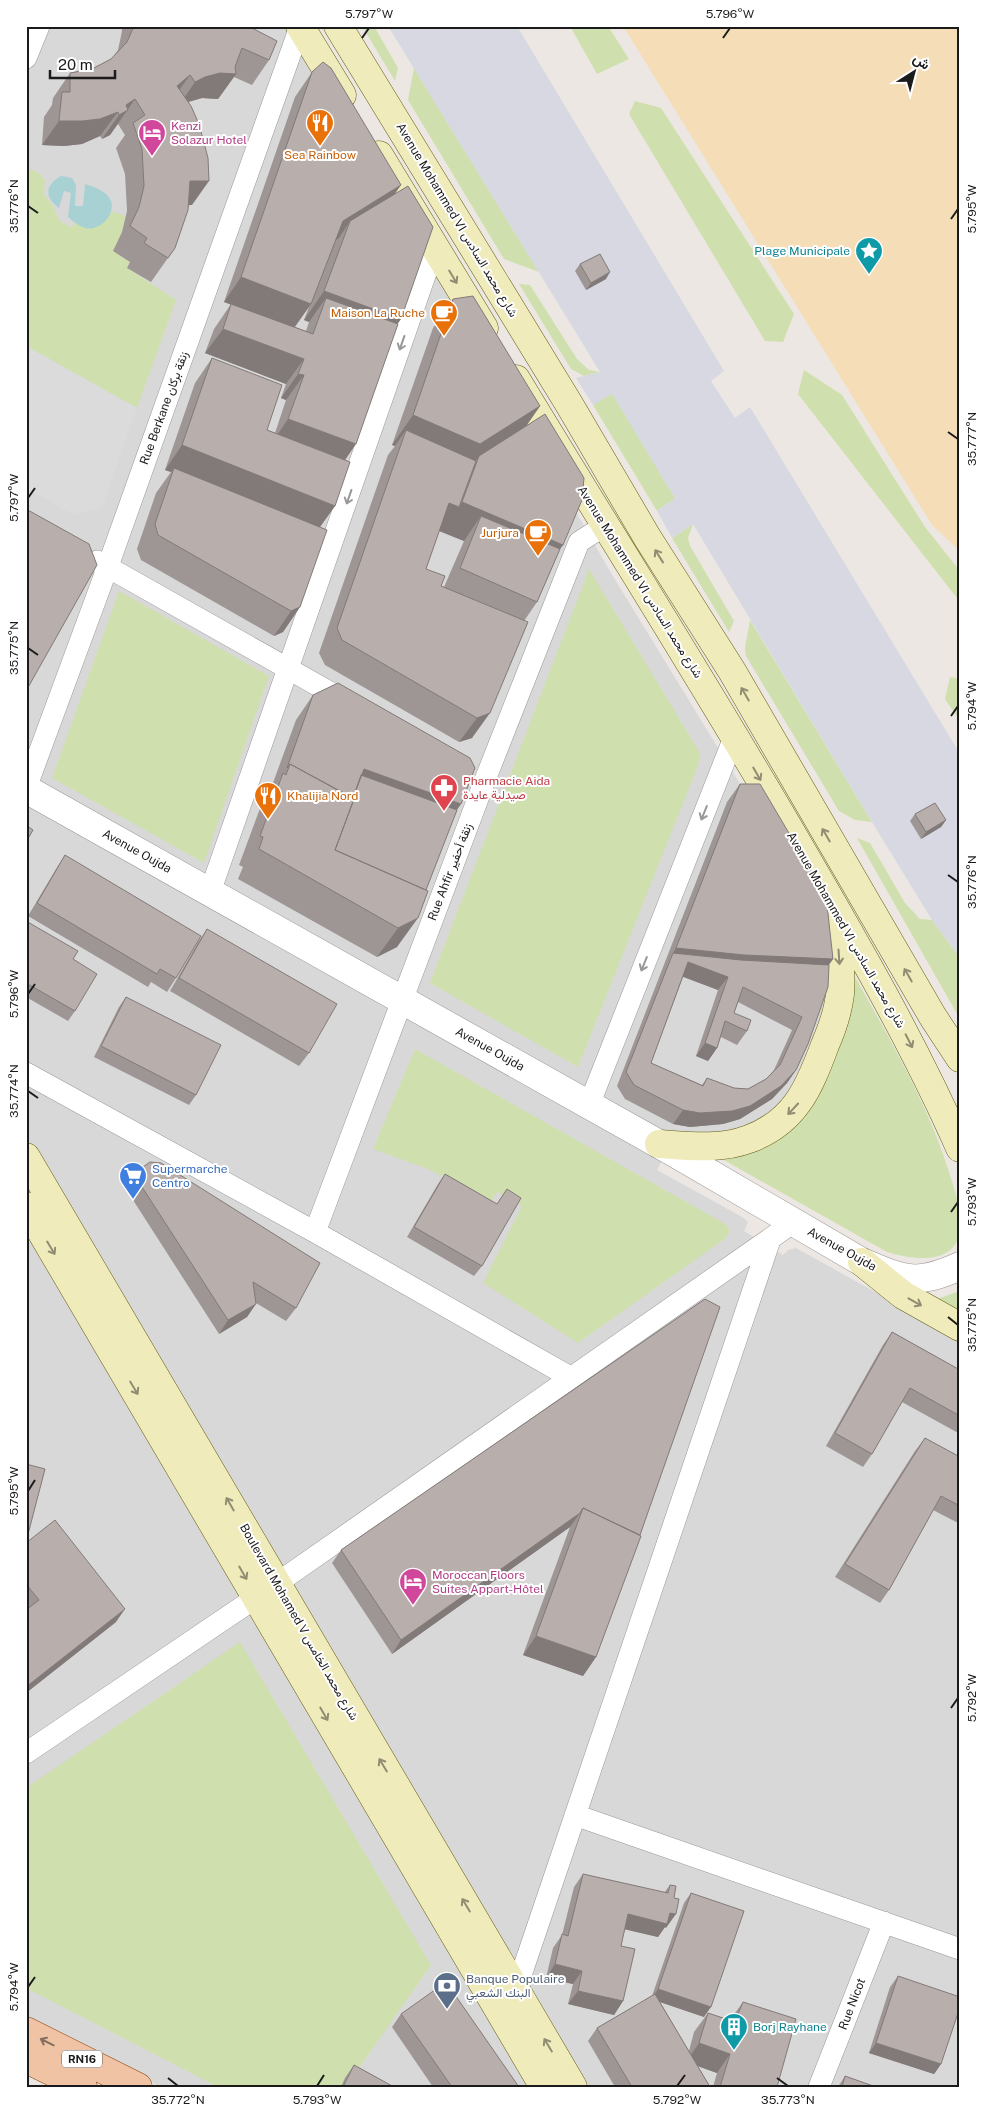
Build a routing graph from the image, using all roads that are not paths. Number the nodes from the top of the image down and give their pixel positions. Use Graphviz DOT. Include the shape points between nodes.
graph roads {
  1 [pos="39,26"];
  2 [pos="338,26"];
  3 [pos="300,27"];
  4 [pos="26,58"];
  5 [pos="435,247"];
  6 [pos="604,526"];
  7 [pos="75,551"];
  8 [pos="108,566"];
  9 [pos="289,669"];
  10 [pos="363,710"];
  11 [pos="735,735"];
  12 [pos="26,788"];
  13 [pos="210,892"];
  14 [pos="826,892"];
  15 [pos="402,1000"];
  16 [pos="960,1058"];
  17 [pos="26,1073"];
  18 [pos="589,1105"];
  19 [pos="659,1144"];
  20 [pos="960,1148"];
  21 [pos="26,1158"];
  22 [pos="30,1215"];
  23 [pos="794,1222"];
  24 [pos="314,1232"];
  25 [pos="770,1240"];
  26 [pos="862,1262"];
  27 [pos="960,1266"];
  28 [pos="960,1327"];
  29 [pos="570,1377"];
  30 [pos="266,1590"];
  31 [pos="26,1753"];
  32 [pos="575,1815"];
  33 [pos="884,1922"];
  34 [pos="960,1949"];
  35 [pos="516,1990"];
  36 [pos="26,2031"];
  37 [pos="26,2059"];
  38 [pos="83,2087"];
  39 [pos="138,2087"];
  40 [pos="544,2087"];
  41 [pos="573,2087"];
  42 [pos="820,2087"];
  1 -- 4 [label="street"];
  16 -- 2 [label="main road, Avenue Mohammed VI شارع محمد السادس, one-way" via="732,671 647,537"];
  3 -- 5 [label="main road, Avenue Mohammed VI شارع محمد السادس"];
  3 -- 8 [label="street, Rue Berkane زنقة بركان"];
  5 -- 6 [label="main road, Avenue Mohammed VI شارع محمد السادس, one-way"];
  5 -- 9 [label="street, one-way"];
  6 -- 11 [label="main road, Avenue Mohammed VI شارع محمد السادس"];
  6 -- 15 [label="street, Rue Ahfir زنقة أحفير" via="579,542 478,775"];
  7 -- 8 [label="street"];
  8 -- 9 [label="street"];
  8 -- 12 [label="street, Rue Berkane زنقة بركان"];
  9 -- 10 [label="street"];
  9 -- 13 [label="street"];
  11 -- 14 [label="main road, Avenue Mohammed VI شارع محمد السادس, one-way"];
  11 -- 18 [label="street, one-way"];
  12 -- 13 [label="street, Avenue Oujda"];
  13 -- 15 [label="street, Avenue Oujda"];
  14 -- 19 [label="main road, one-way" via="836,931 840,994 820,1060 801,1100 776,1125 739,1142 706,1146"];
  14 -- 20 [label="main road, Avenue Mohammed VI شارع محمد السادس, one-way" via="910,1042"];
  15 -- 18 [label="street, Avenue Oujda"];
  15 -- 24 [label="street, Rue Ahfir زنقة أحفير"];
  17 -- 24 [label="street"];
  18 -- 19 [label="street, Avenue Oujda"];
  19 -- 23 [label="street, Avenue Oujda"];
  30 -- 21 [label="main road, Boulevard Mohamed V شارع محمد الخامس, one-way"];
  22 -- 30 [label="main road, Boulevard Mohamed V شارع محمد الخامس, one-way"];
  23 -- 25 [label="street"];
  23 -- 26 [label="street, Avenue Oujda"];
  24 -- 29 [label="street"];
  25 -- 29 [label="street"];
  25 -- 32 [label="street"];
  26 -- 27 [label="street, Avenue Oujda" via="910,1279 934,1277"];
  26 -- 28 [label="main road, one-way" via="903,1295"];
  29 -- 30 [label="street"];
  30 -- 31 [label="street"];
  35 -- 30 [label="main road, Boulevard Mohamed V شارع محمد الخامس, one-way"];
  30 -- 40 [label="main road, Boulevard Mohamed V شارع محمد الخامس, one-way" via="378,1808"];
  32 -- 33 [label="street"];
  32 -- 35 [label="street"];
  33 -- 34 [label="street"];
  33 -- 42 [label="street, Rue Nicot"];
  41 -- 35 [label="main road, Boulevard Mohamed V شارع محمد الخامس, one-way"];
  39 -- 36 [label="main road, RN16, one-way"];
  37 -- 38 [label="main road, RN16"];
}
